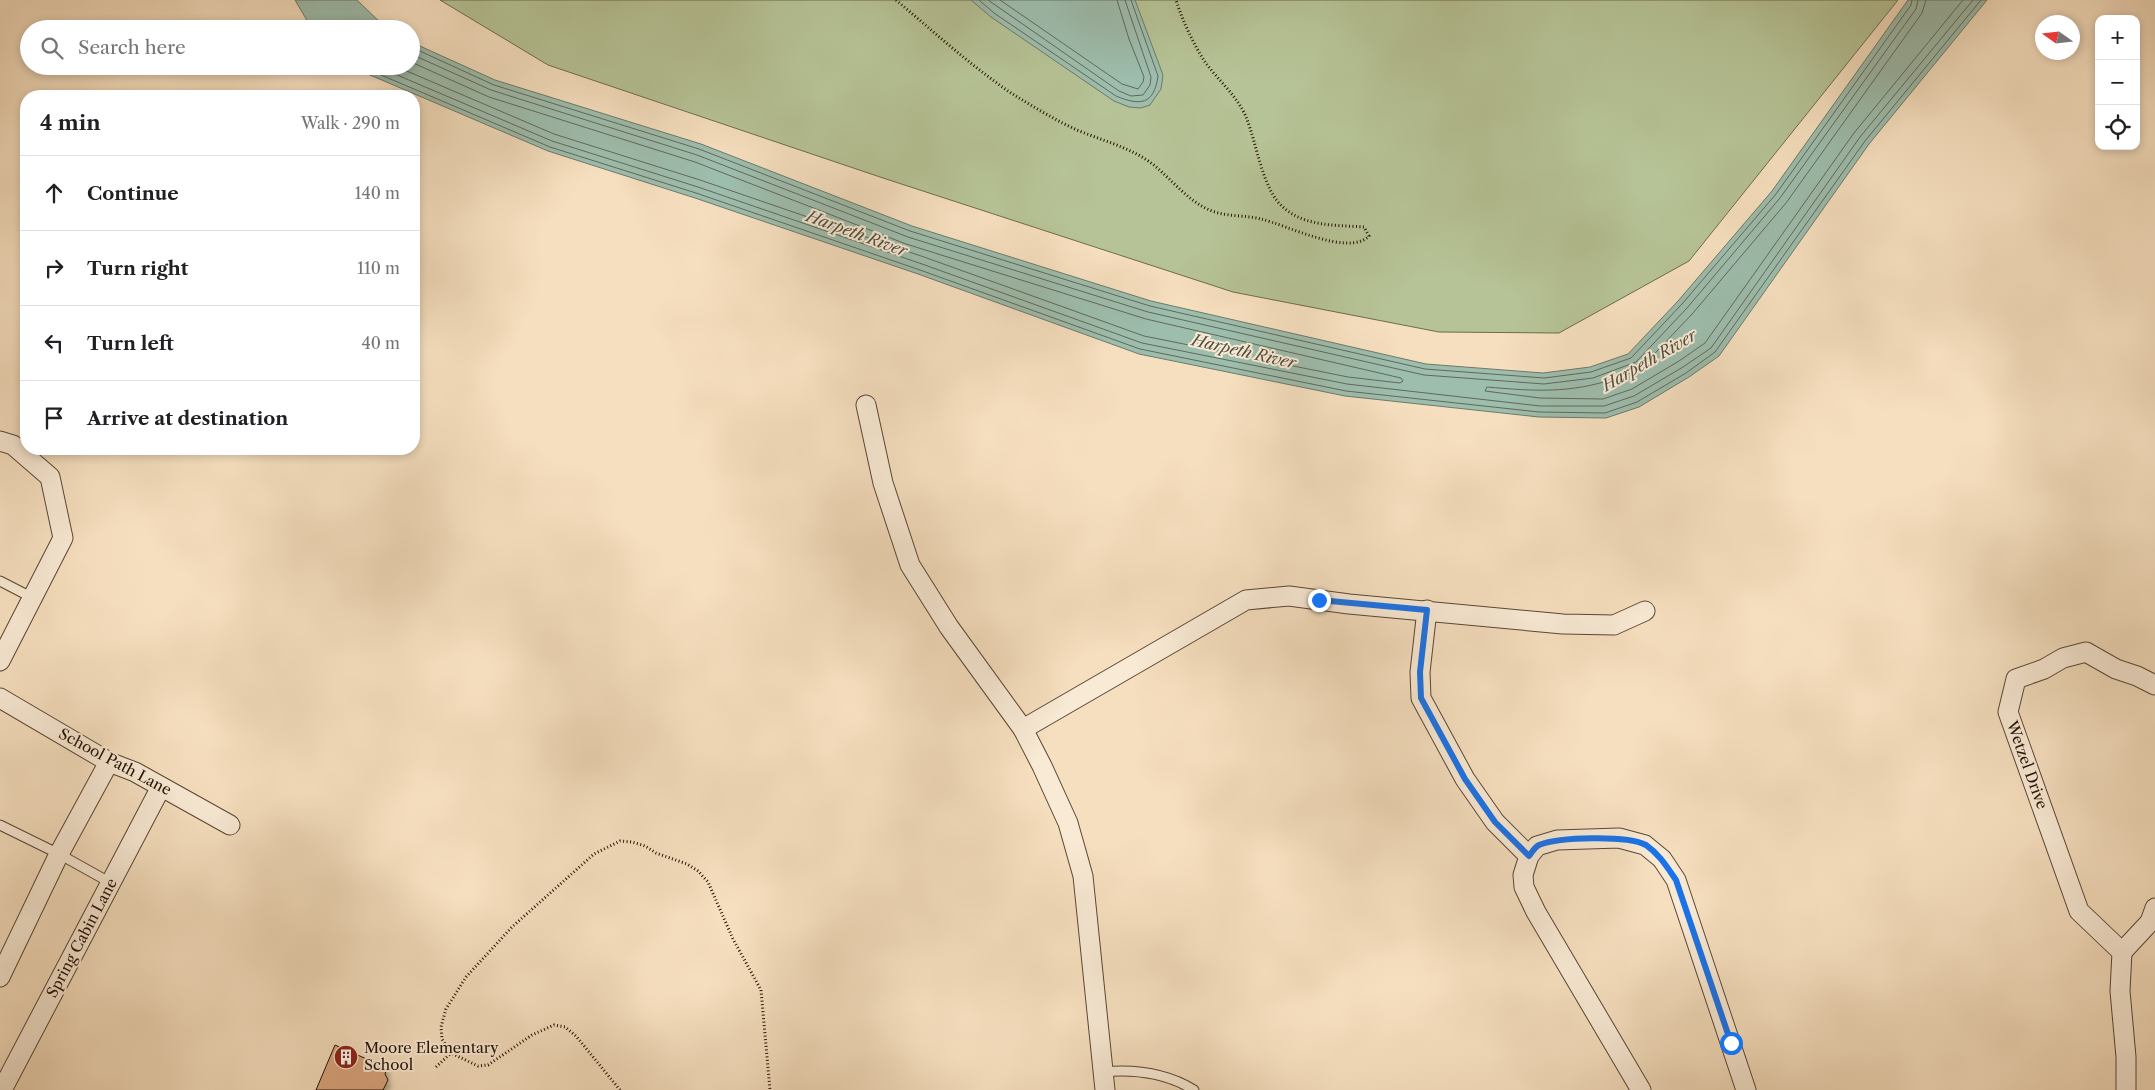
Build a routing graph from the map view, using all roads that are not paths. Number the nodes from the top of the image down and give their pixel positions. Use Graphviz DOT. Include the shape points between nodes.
graph roads {
  1 [pos="866,405"];
  2 [pos="0,441"];
  3 [pos="20,451"];
  4 [pos="24,455"];
  5 [pos="0,581"];
  6 [pos="32,597"];
  7 [pos="1427,610"];
  8 [pos="1645,611"];
  9 [pos="0,660"];
  10 [pos="2155,685"];
  11 [pos="0,698"];
  12 [pos="1023,729"];
  13 [pos="109,762"];
  14 [pos="162,786"];
  15 [pos="0,825"];
  16 [pos="230,826"];
  17 [pos="58,854"];
  18 [pos="1529,856"];
  19 [pos="111,883"];
  20 [pos="2155,908"];
  21 [pos="2122,952"];
  22 [pos="0,977"];
  23 [pos="1104,1081"];
  24 [pos="2,1090"];
  25 [pos="1194,1090"];
  26 [pos="1641,1090"];
  27 [pos="1746,1090"];
  28 [pos="2126,1090"];
  1 -- 12 [label="street" via="882,483 910,565 949,627"];
  2 -- 3 [label="street"];
  4 -- 6 [label="street" via="50,478 63,538"];
  5 -- 6 [label="lane"];
  6 -- 9 [label="street"];
  7 -- 8 [label="street" via="1563,624 1614,625"];
  7 -- 12 [label="street" via="1289,596 1246,600"];
  7 -- 18 [label="street" via="1420,672 1421,698 1465,779 1495,822"];
  10 -- 21 [label="street, Wetzel Drive" via="2086,652 2063,658 2016,679 2008,712 2079,911"];
  11 -- 13 [label="street, School Path Lane"];
  12 -- 23 [label="street" via="1068,823 1083,876"];
  13 -- 14 [label="street, School Path Lane"];
  13 -- 17 [label="street"];
  14 -- 16 [label="street, School Path Lane"];
  14 -- 19 [label="street, Spring Cabin Lane"];
  15 -- 17 [label="lane"];
  17 -- 19 [label="lane"];
  17 -- 22 [label="street"];
  18 -- 26 [label="street" via="1523,875 1524,887"];
  18 -- 27 [label="street" via="1537,846 1556,840 1620,838 1645,845 1662,859 1676,880"];
  19 -- 24 [label="street, Spring Cabin Lane"];
  20 -- 21 [label="street" via="2150,922"];
  21 -- 28 [label="street" via="2120,991"];
  23 -- 25 [label="lane" via="1128,1069 1170,1078"];
}
